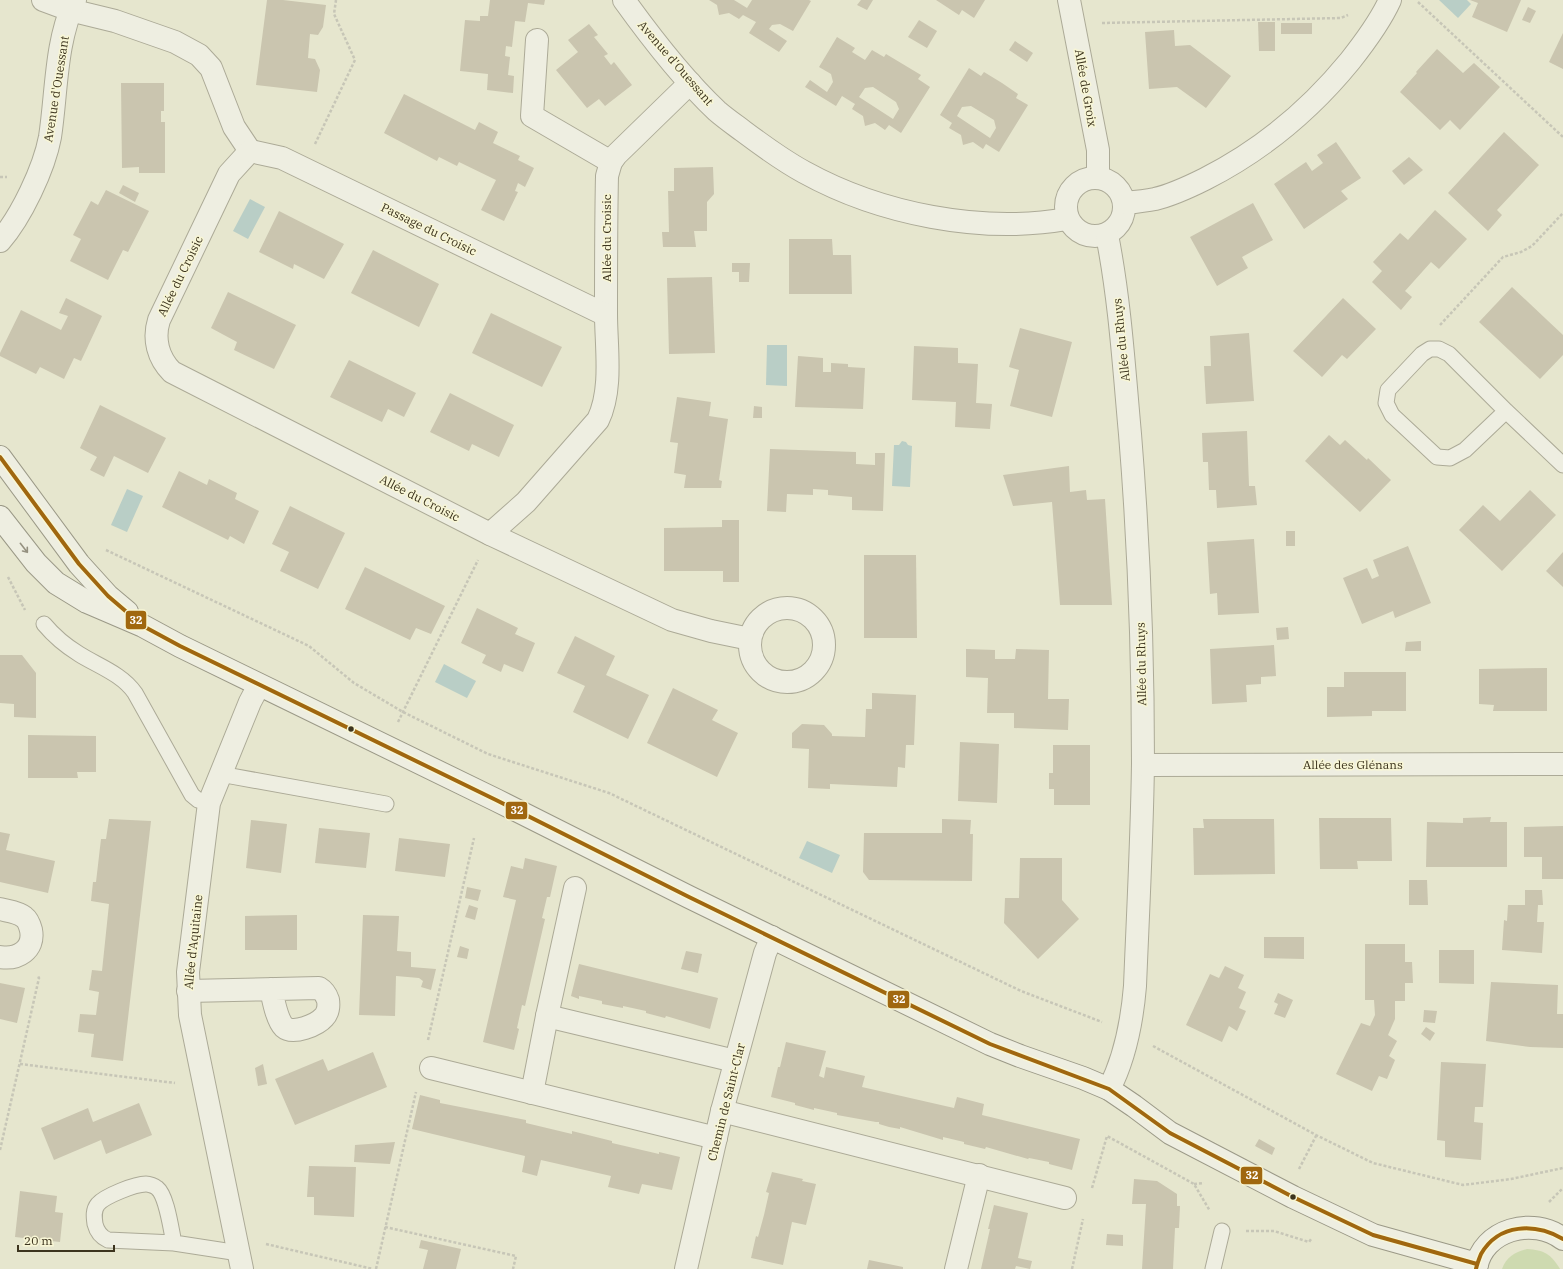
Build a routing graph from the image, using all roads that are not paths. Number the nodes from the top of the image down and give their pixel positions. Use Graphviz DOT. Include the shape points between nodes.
graph roads {
  1 [pos="43,0"];
  2 [pos="624,0"];
  3 [pos="1069,0"];
  4 [pos="1389,2"];
  5 [pos="72,5"];
  6 [pos="536,40"];
  7 [pos="690,84"];
  8 [pos="250,151"];
  9 [pos="611,162"];
  10 [pos="1098,178"];
  11 [pos="1125,203"];
  12 [pos="1067,219"];
  13 [pos="1107,235"];
  14 [pos="0,241"];
  15 [pos="606,315"];
  16 [pos="1506,411"];
  17 [pos="0,457"];
  18 [pos="1563,465"];
  19 [pos="0,517"];
  20 [pos="490,534"];
  21 [pos="44,624"];
  22 [pos="143,626"];
  23 [pos="750,639"];
  24 [pos="259,685"];
  25 [pos="1563,764"];
  26 [pos="1143,765"];
  27 [pos="220,774"];
  28 [pos="209,803"];
  29 [pos="386,804"];
  30 [pos="575,888"];
  31 [pos="0,909"];
  32 [pos="772,937"];
  33 [pos="0,956"];
  34 [pos="271,989"];
  35 [pos="188,991"];
  36 [pos="547,1016"];
  37 [pos="735,1061"];
  38 [pos="431,1068"];
  39 [pos="1109,1089"];
  40 [pos="532,1093"];
  41 [pos="722,1111"];
  42 [pos="716,1138"];
  43 [pos="979,1175"];
  44 [pos="1065,1198"];
  45 [pos="1222,1231"];
  46 [pos="1563,1239"];
  47 [pos="174,1243"];
  48 [pos="238,1257"];
  49 [pos="955,1266"];
  50 [pos="1476,1266"];
  51 [pos="686,1269"];
  52 [pos="1213,1269"];
  1 -- 5 [label="street"];
  2 -- 7 [label="street, Avenue d'Ouessant"];
  3 -- 10 [label="street, Allée de Groix" via="1098,150"];
  4 -- 11 [label="street" via="1360,48 1340,73 1298,117 1269,140 1240,160 1190,186 1154,199"];
  5 -- 8 [label="street" via="175,42 204,59 211,68 234,127"];
  5 -- 14 [label="street, Avenue d'Ouessant" via="58,55 49,139 37,178 22,210"];
  6 -- 9 [label="street" via="532,116"];
  7 -- 9 [label="street, Allée du Croisic" via="622,148"];
  7 -- 12 [label="street, Avenue d'Ouessant" via="718,112 764,147 804,172 872,201 939,218 977,222 1012,224"];
  8 -- 15 [label="street, Passage du Croisic" via="282,158 304,168"];
  8 -- 20 [label="street, Allée du Croisic" via="229,174 159,320 156,328 157,343 164,362 172,372"];
  9 -- 15 [label="street, Allée du Croisic" via="607,176"];
  10 -- 11 [label="street" via="1111,182 1120,191"];
  10 -- 12 [label="street" via="1083,180 1071,189 1066,204"];
  11 -- 13 [label="street" via="1124,216 1117,228"];
  12 -- 13 [label="street" via="1077,231 1091,237"];
  13 -- 26 [label="street, Allée du Rhuys" via="1123,353 1134,492 1141,636"];
  15 -- 20 [label="street, Allée du Croisic" via="607,386 598,420 526,502"];
  16 -- 16 [label="lane" via="1449,354 1439,349 1430,349 1422,354 1388,390 1386,403 1392,415 1437,457 1450,458 1465,450"];
  16 -- 18 [label="lane"];
  17 -- 22 [label="street" via="79,564 108,596"];
  19 -- 22 [label="street, one-way" via="36,563 56,582 88,602"];
  20 -- 23 [label="street, Allée du Croisic" via="672,620 711,632"];
  21 -- 28 [label="lane" via="64,644 127,682 192,795"];
  22 -- 24 [label="street"];
  24 -- 27 [label="street, Allée d'Aquitaine"];
  24 -- 32 [label="street"];
  25 -- 26 [label="street, Allée des Glénans"];
  26 -- 39 [label="street, Allée du Rhuys" via="1136,986 1128,1037 1118,1072"];
  27 -- 28 [label="street, Allée d'Aquitaine"];
  27 -- 29 [label="lane"];
  28 -- 35 [label="street, Allée d'Aquitaine"];
  30 -- 36 [label="street"];
  31 -- 33 [label="street" via="24,917 30,925 32,935 30,945 24,953 14,958"];
  32 -- 37 [label="street, Chemin de Saint-Clar" via="765,953"];
  32 -- 39 [label="street" via="990,1044"];
  34 -- 35 [label="street"];
  35 -- 48 [label="street, Allée d'Aquitaine" via="190,1015"];
  36 -- 37 [label="street"];
  36 -- 40 [label="street"];
  37 -- 41 [label="street, Chemin de Saint-Clar"];
  38 -- 40 [label="street"];
  39 -- 50 [label="street" via="1170,1133 1293,1197 1373,1235"];
  40 -- 42 [label="street"];
  41 -- 42 [label="street, Chemin de Saint-Clar"];
  41 -- 43 [label="street"];
  42 -- 51 [label="street, Chemin de Saint-Clar"];
  43 -- 44 [label="street"];
  43 -- 49 [label="street"];
  45 -- 52 [label="lane"];
  46 -- 50 [label="street" via="1542,1228 1525,1227 1510,1230 1495,1238 1484,1250"];
  47 -- 47 [label="lane" via="102,1238 96,1227 95,1210 103,1200 125,1190 145,1184 158,1188 165,1202"];
  47 -- 48 [label="lane"];
}
